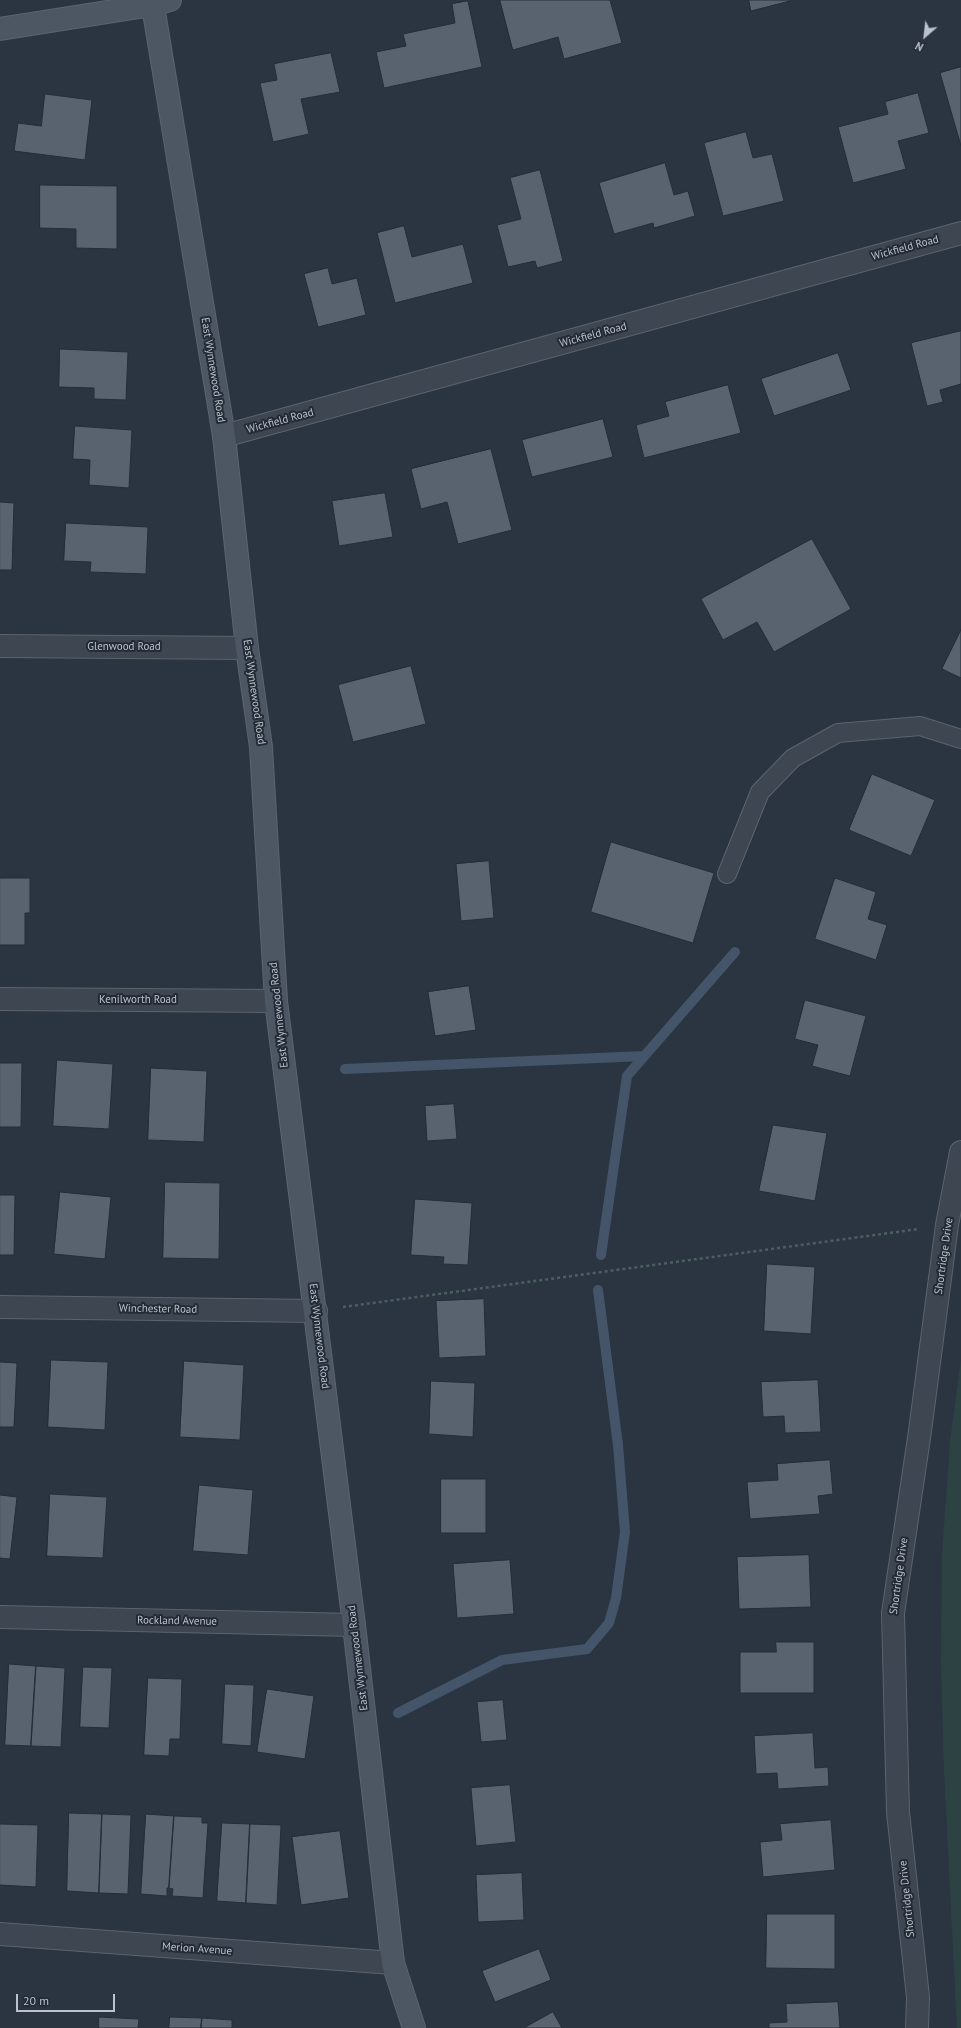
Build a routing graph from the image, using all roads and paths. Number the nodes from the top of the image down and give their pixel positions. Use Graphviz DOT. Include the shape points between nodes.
graph roads {
  1 [pos="158,2"];
  2 [pos="0,29"];
  3 [pos="961,233"];
  4 [pos="224,436"];
  5 [pos="0,646"];
  6 [pos="247,648"];
  7 [pos="961,739"];
  8 [pos="727,874"];
  9 [pos="0,999"];
  10 [pos="276,1001"];
  11 [pos="961,1152"];
  12 [pos="947,1225"];
  13 [pos="0,1307"];
  14 [pos="316,1311"];
  15 [pos="0,1617"];
  16 [pos="354,1625"];
  17 [pos="0,1934"];
  18 [pos="393,1963"];
  19 [pos="414,2028"];
  20 [pos="917,2028"];
  1 -- 2 [label="street"];
  1 -- 4 [label="street, East Wynnewood Road"];
  3 -- 4 [label="street, Wickfield Road"];
  4 -- 6 [label="street, East Wynnewood Road"];
  5 -- 6 [label="street, Glenwood Road"];
  6 -- 10 [label="street, East Wynnewood Road" via="261,747"];
  7 -- 8 [label="lane" via="920,726 838,732 792,758 760,792"];
  9 -- 10 [label="street, Kenilworth Road"];
  10 -- 14 [label="street, East Wynnewood Road"];
  11 -- 12 [label="street, Shortridge Drive"];
  12 -- 14 [label="path"];
  12 -- 20 [label="street, Shortridge Drive" via="893,1613 898,1812 918,1998"];
  13 -- 14 [label="street, Winchester Road"];
  14 -- 16 [label="street, East Wynnewood Road"];
  15 -- 16 [label="street, Rockland Avenue"];
  16 -- 18 [label="street, East Wynnewood Road"];
  17 -- 18 [label="street, Merion Avenue"];
  18 -- 19 [label="street, East Wynnewood Road"];
}
